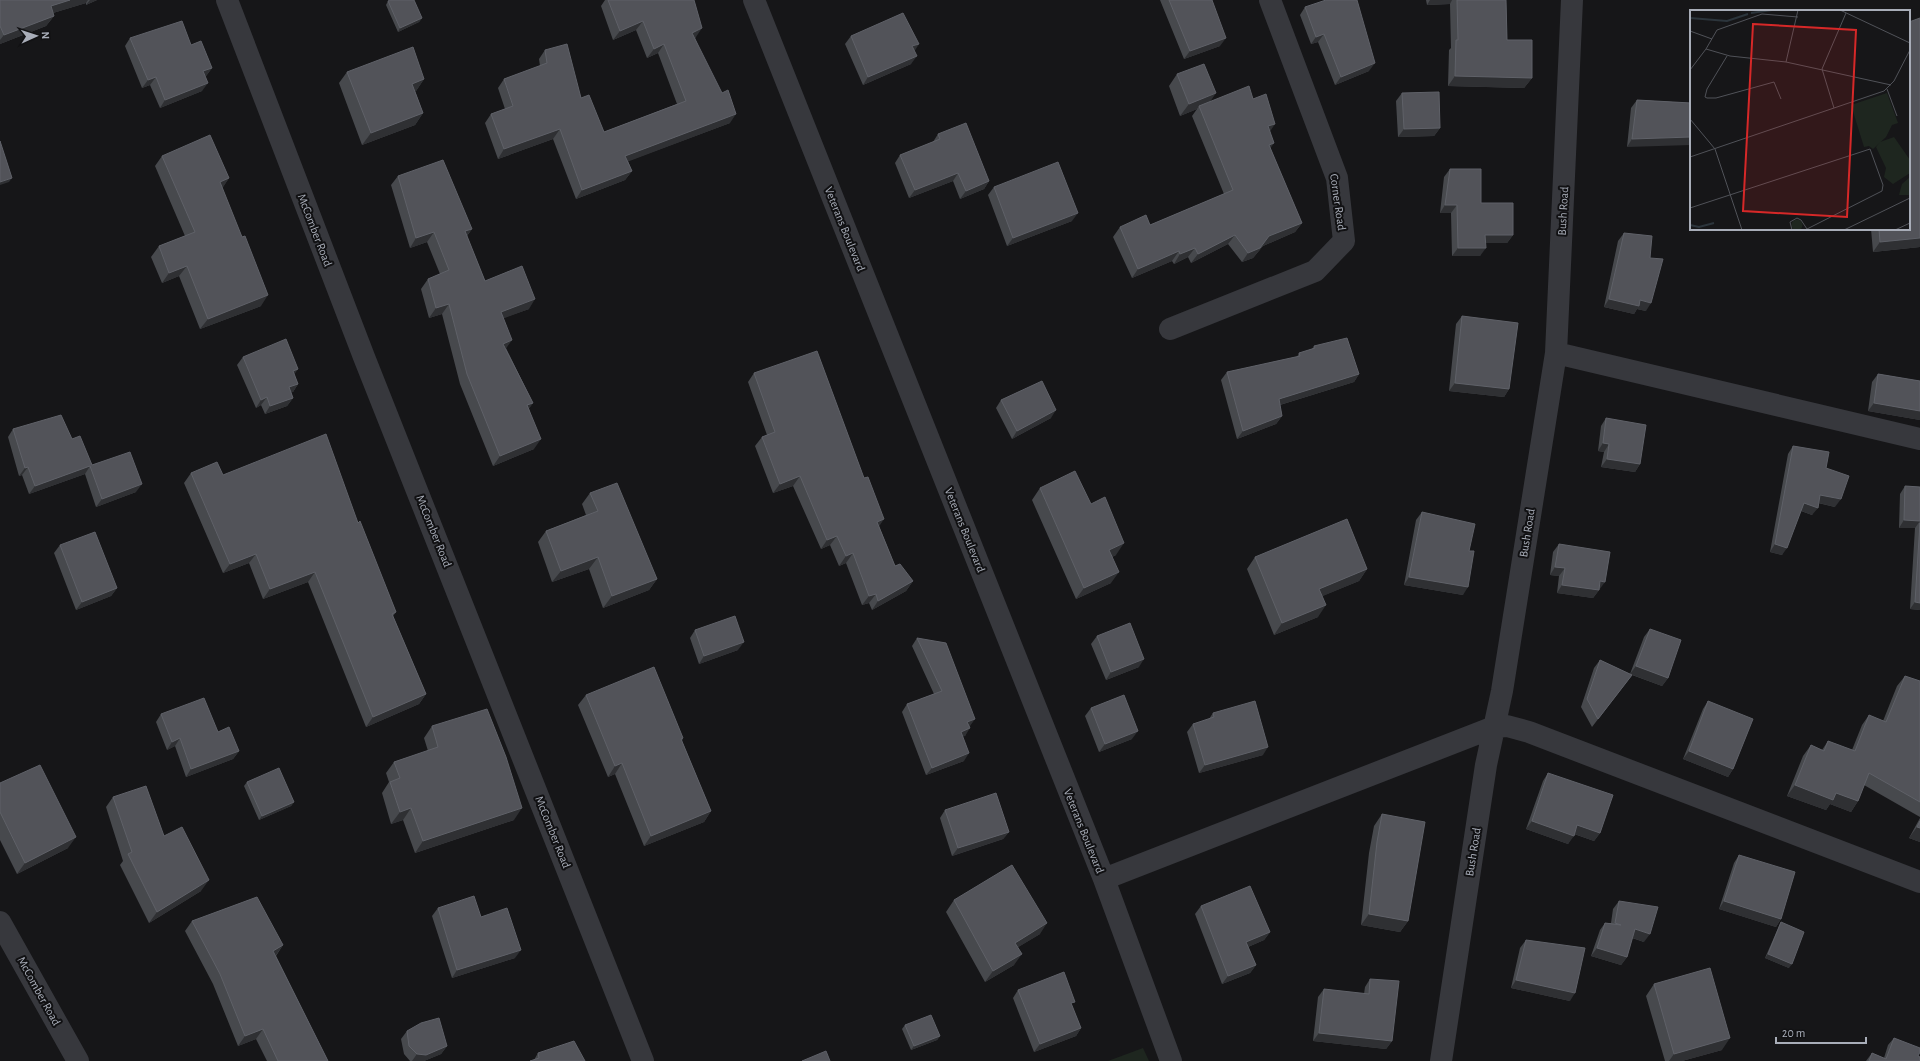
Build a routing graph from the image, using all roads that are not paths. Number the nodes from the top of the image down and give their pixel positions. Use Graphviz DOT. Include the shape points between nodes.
graph roads {
  1 [pos="227,0"];
  2 [pos="754,0"];
  3 [pos="1270,0"];
  4 [pos="1572,0"];
  5 [pos="1170,329"];
  6 [pos="1556,353"];
  7 [pos="1920,439"];
  8 [pos="1494,727"];
  9 [pos="1104,879"];
  10 [pos="1920,882"];
  11 [pos="0,922"];
  12 [pos="78,1061"];
  13 [pos="643,1061"];
  14 [pos="1171,1061"];
  15 [pos="1441,1061"];
  1 -- 13 [label="street, McComber Road" via="364,357"];
  2 -- 9 [label="street, Veterans Boulevard"];
  3 -- 5 [label="street, Corner Road" via="1337,178 1344,241 1315,271"];
  4 -- 6 [label="street, Bush Road"];
  6 -- 7 [label="street"];
  6 -- 8 [label="street, Bush Road" via="1502,691"];
  8 -- 9 [label="street"];
  8 -- 10 [label="street" via="1507,726 1529,732"];
  8 -- 15 [label="street, Bush Road"];
  9 -- 14 [label="street, Veterans Boulevard"];
  11 -- 12 [label="street, McComber Road"];
}
